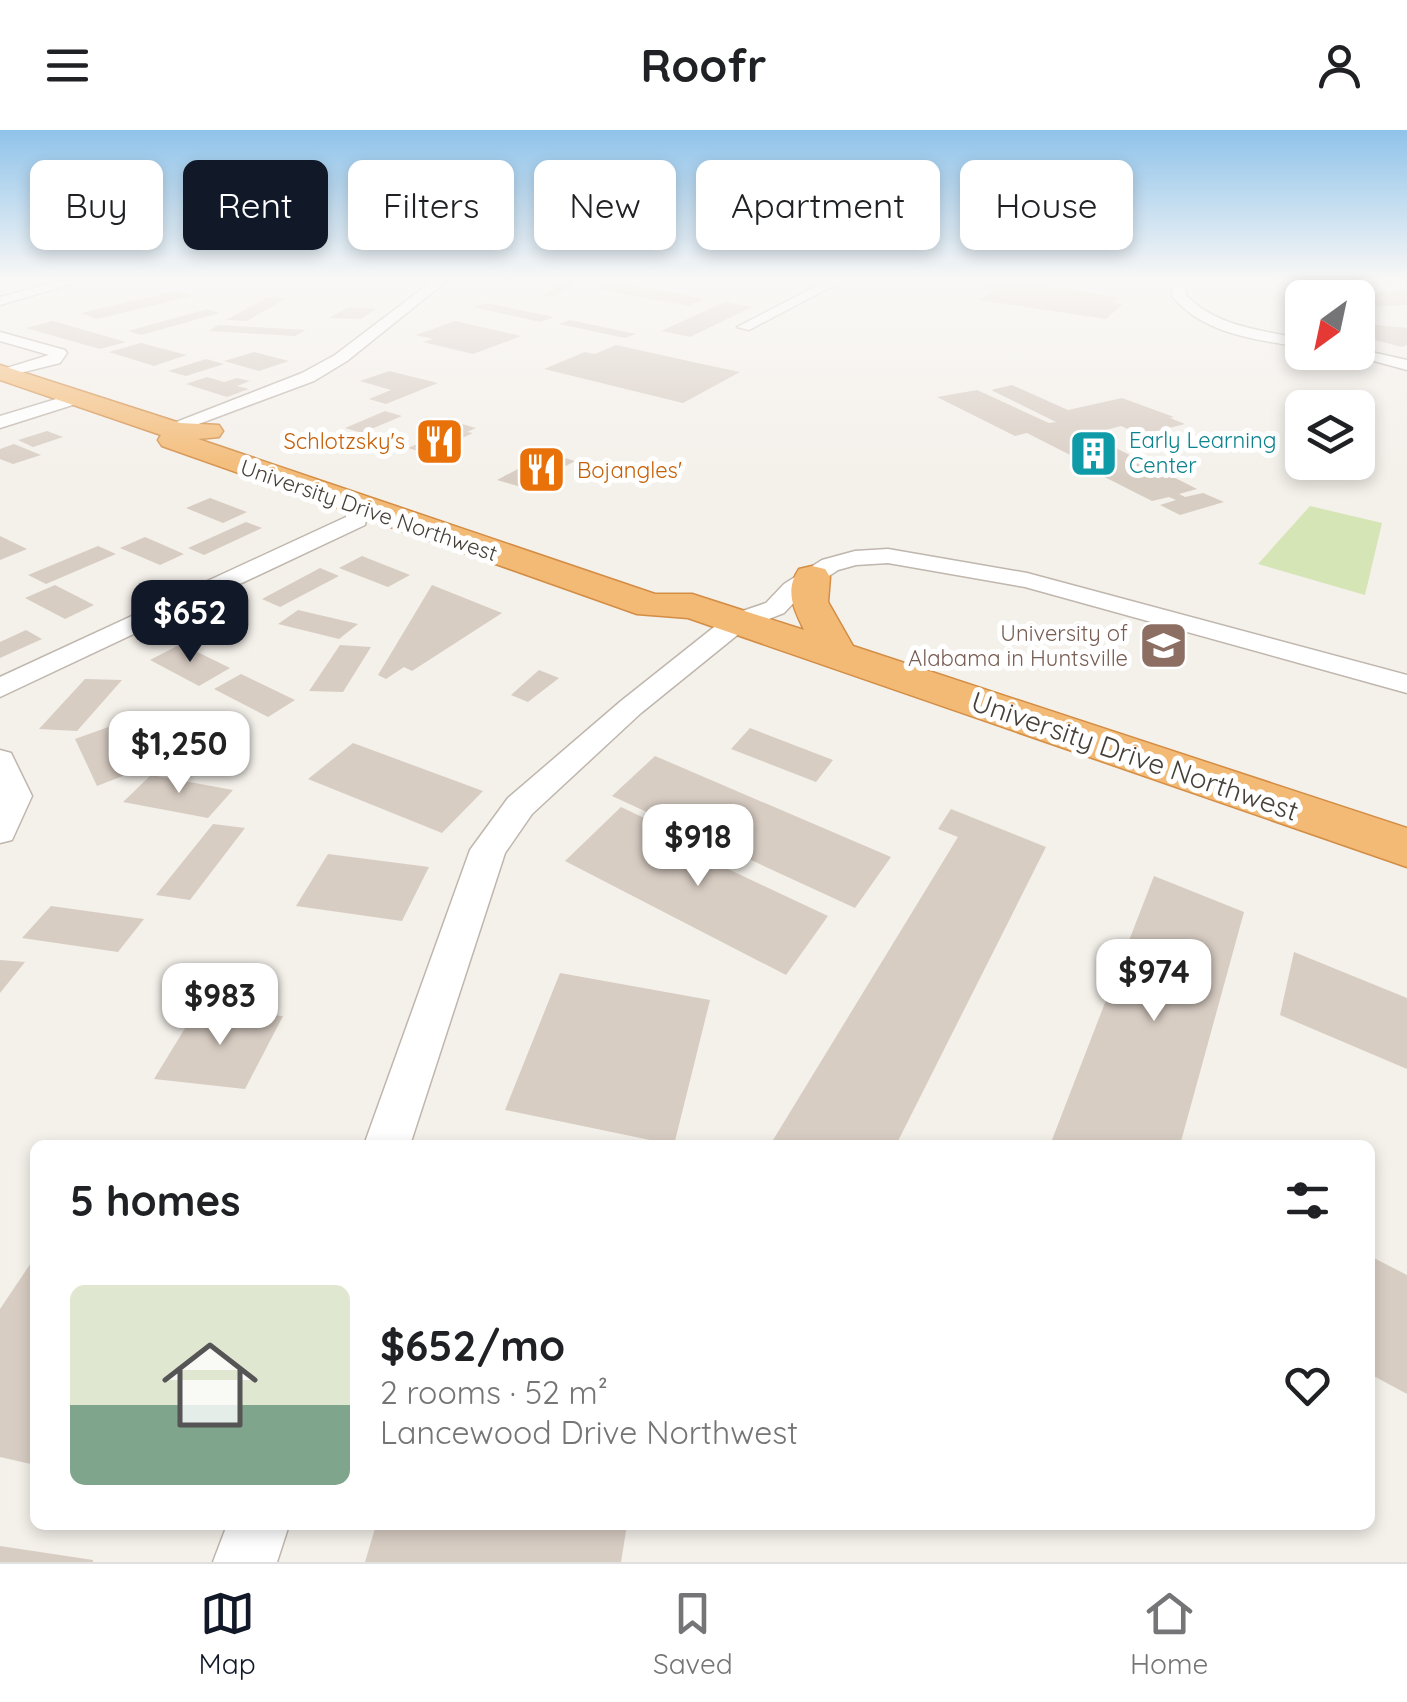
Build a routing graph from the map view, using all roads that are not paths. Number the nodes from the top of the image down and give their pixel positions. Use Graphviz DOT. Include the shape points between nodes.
graph roads {
  1 [pos="34,346"];
  2 [pos="357,346"];
  3 [pos="1375,358"];
  4 [pos="1407,365"];
  5 [pos="2,373"];
  6 [pos="76,398"];
  7 [pos="0,422"];
  8 [pos="174,430"];
  9 [pos="370,504"];
  10 [pos="812,577"];
  11 [pos="1027,580"];
  12 [pos="692,606"];
  13 [pos="737,622"];
  14 [pos="838,656"];
  15 [pos="1407,684"];
  16 [pos="0,688"];
  17 [pos="1114,749"];
  18 [pos="0,760"];
  19 [pos="0,831"];
  20 [pos="1407,832"];
  21 [pos="1407,848"];
  22 [pos="389,1140"];
  23 [pos="256,1530"];
  24 [pos="245,1562"];
  1 -- 5 [label="street" via="58,353 54,360"];
  2 -- 8 [label="street" via="308,376"];
  3 -- 4 [label="street"];
  5 -- 6 [label="highway, University Drive Northwest"];
  6 -- 7 [label="street"];
  6 -- 8 [label="highway, University Drive Northwest"];
  8 -- 9 [label="highway, University Drive Northwest" via="204,430"];
  8 -- 9 [label="highway, University Drive Northwest" via="172,440"];
  9 -- 12 [label="highway, University Drive Northwest" via="651,606"];
  9 -- 12 [label="highway, University Drive Northwest" via="437,508 678,588"];
  9 -- 16 [label="street" via="357,520"];
  10 -- 11 [label="street" via="855,558 888,556"];
  10 -- 13 [label="street" via="774,608"];
  10 -- 14 [label="highway" via="808,602"];
  11 -- 13 [label="street" via="917,543 838,544 778,573 750,598"];
  11 -- 15 [label="street"];
  12 -- 13 [label="highway, University Drive Northwest"];
  13 -- 14 [label="highway, University Drive Northwest"];
  13 -- 22 [label="street" via="520,806 488,850"];
  14 -- 17 [label="highway, University Drive Northwest"];
  17 -- 20 [label="highway"];
  17 -- 21 [label="highway, University Drive Northwest"];
  18 -- 19 [label="street" via="15,796"];
  23 -- 24 [label="street"];
}
